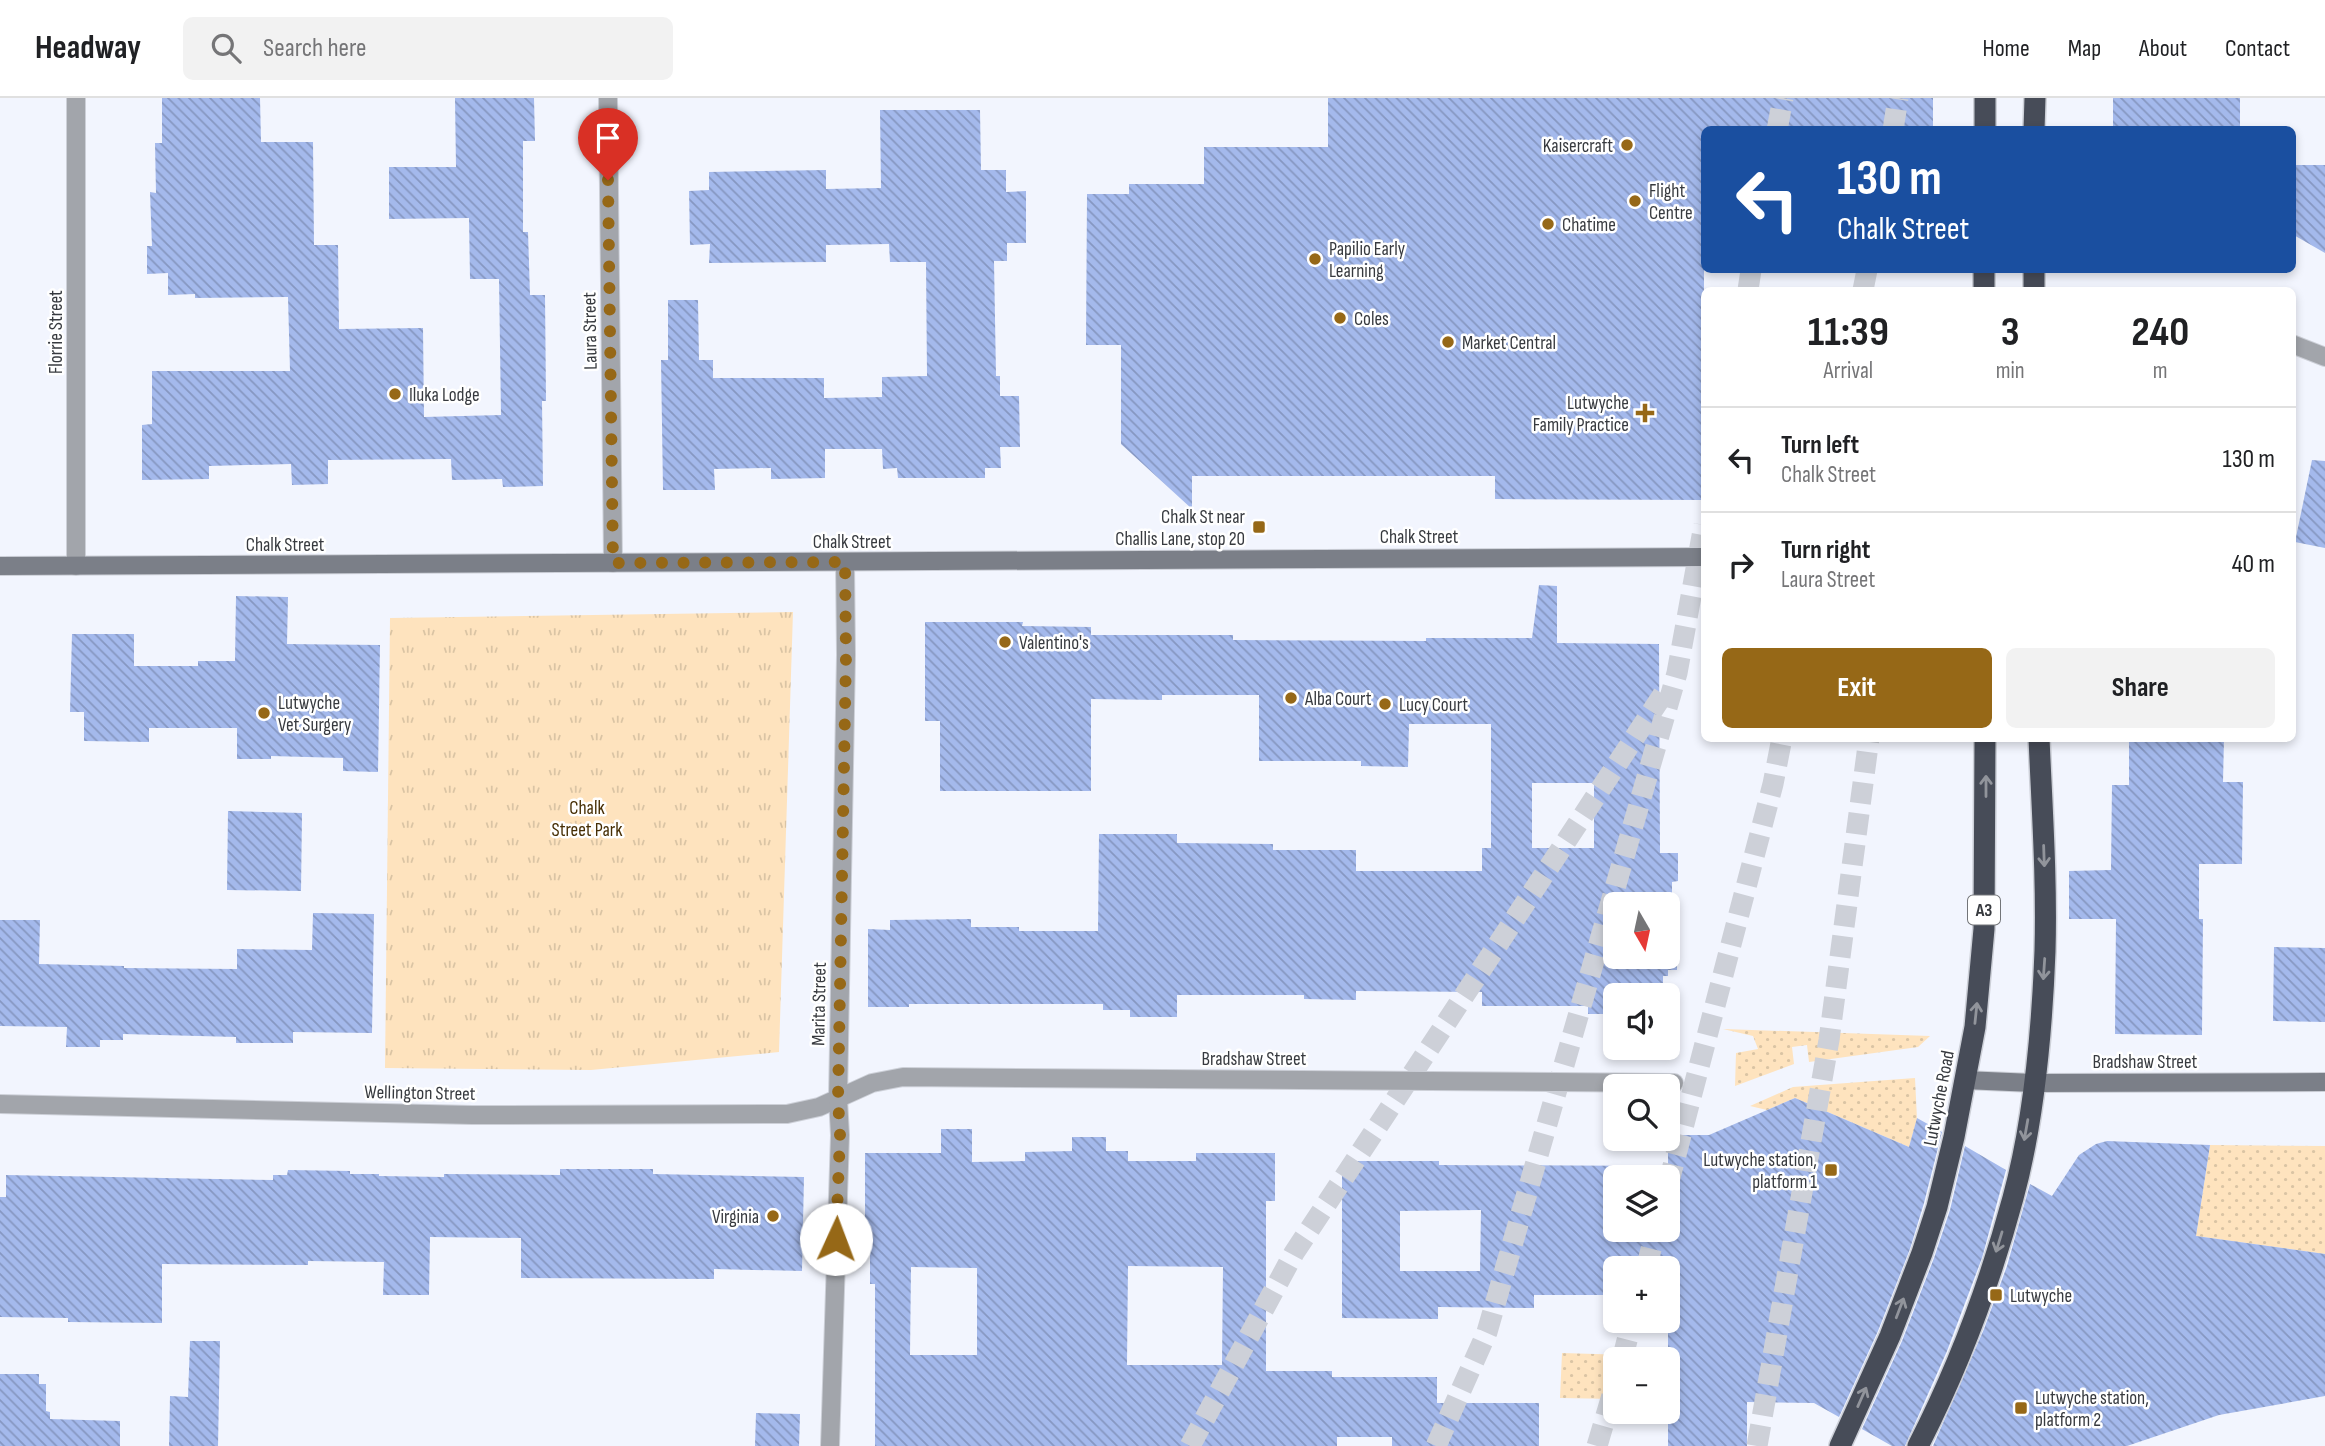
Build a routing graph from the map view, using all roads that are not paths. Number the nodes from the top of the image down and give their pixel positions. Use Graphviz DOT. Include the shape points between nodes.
graph roads {
  1 [pos="76,98"];
  2 [pos="608,98"];
  3 [pos="1985,98"];
  4 [pos="2035,98"];
  5 [pos="1985,126"];
  6 [pos="2034,126"];
  7 [pos="2296,346"];
  8 [pos="2325,357"];
  9 [pos="1701,557"];
  10 [pos="845,562"];
  11 [pos="613,563"];
  12 [pos="0,566"];
  13 [pos="76,566"];
  14 [pos="1985,742"];
  15 [pos="2039,742"];
  16 [pos="1965,1080"];
  17 [pos="1603,1082"];
  18 [pos="2325,1082"];
  19 [pos="2033,1083"];
  20 [pos="838,1099"];
  21 [pos="0,1104"];
  22 [pos="831,1446"];
  23 [pos="1840,1446"];
  24 [pos="1918,1446"];
  1 -- 13 [label="street, Florrie Street"];
  2 -- 11 [label="street, Laura Street"];
  3 -- 5 [label="highway"];
  4 -- 6 [label="highway"];
  7 -- 8 [label="street"];
  9 -- 10 [label="street, Chalk Street"];
  10 -- 11 [label="street, Chalk Street"];
  10 -- 20 [label="street, Marita Street"];
  11 -- 13 [label="street, Chalk Street"];
  12 -- 13 [label="street, Chalk Street"];
  16 -- 14 [label="highway, Lutwyche Road / A3, one-way" via="1984,929"];
  15 -- 19 [label="highway, one-way" via="2045,952"];
  16 -- 19 [label="street, Bradshaw Street"];
  23 -- 16 [label="highway, Lutwyche Road / A3, one-way" via="1922,1253 1937,1208"];
  17 -- 20 [label="street, Bradshaw Street" via="903,1077 872,1083"];
  18 -- 19 [label="street, Bradshaw Street"];
  19 -- 24 [label="highway, one-way" via="2013,1197 1974,1319"];
  20 -- 21 [label="street, Wellington Street" via="787,1114 472,1115"];
  20 -- 22 [label="street, Marita Street"];
}
